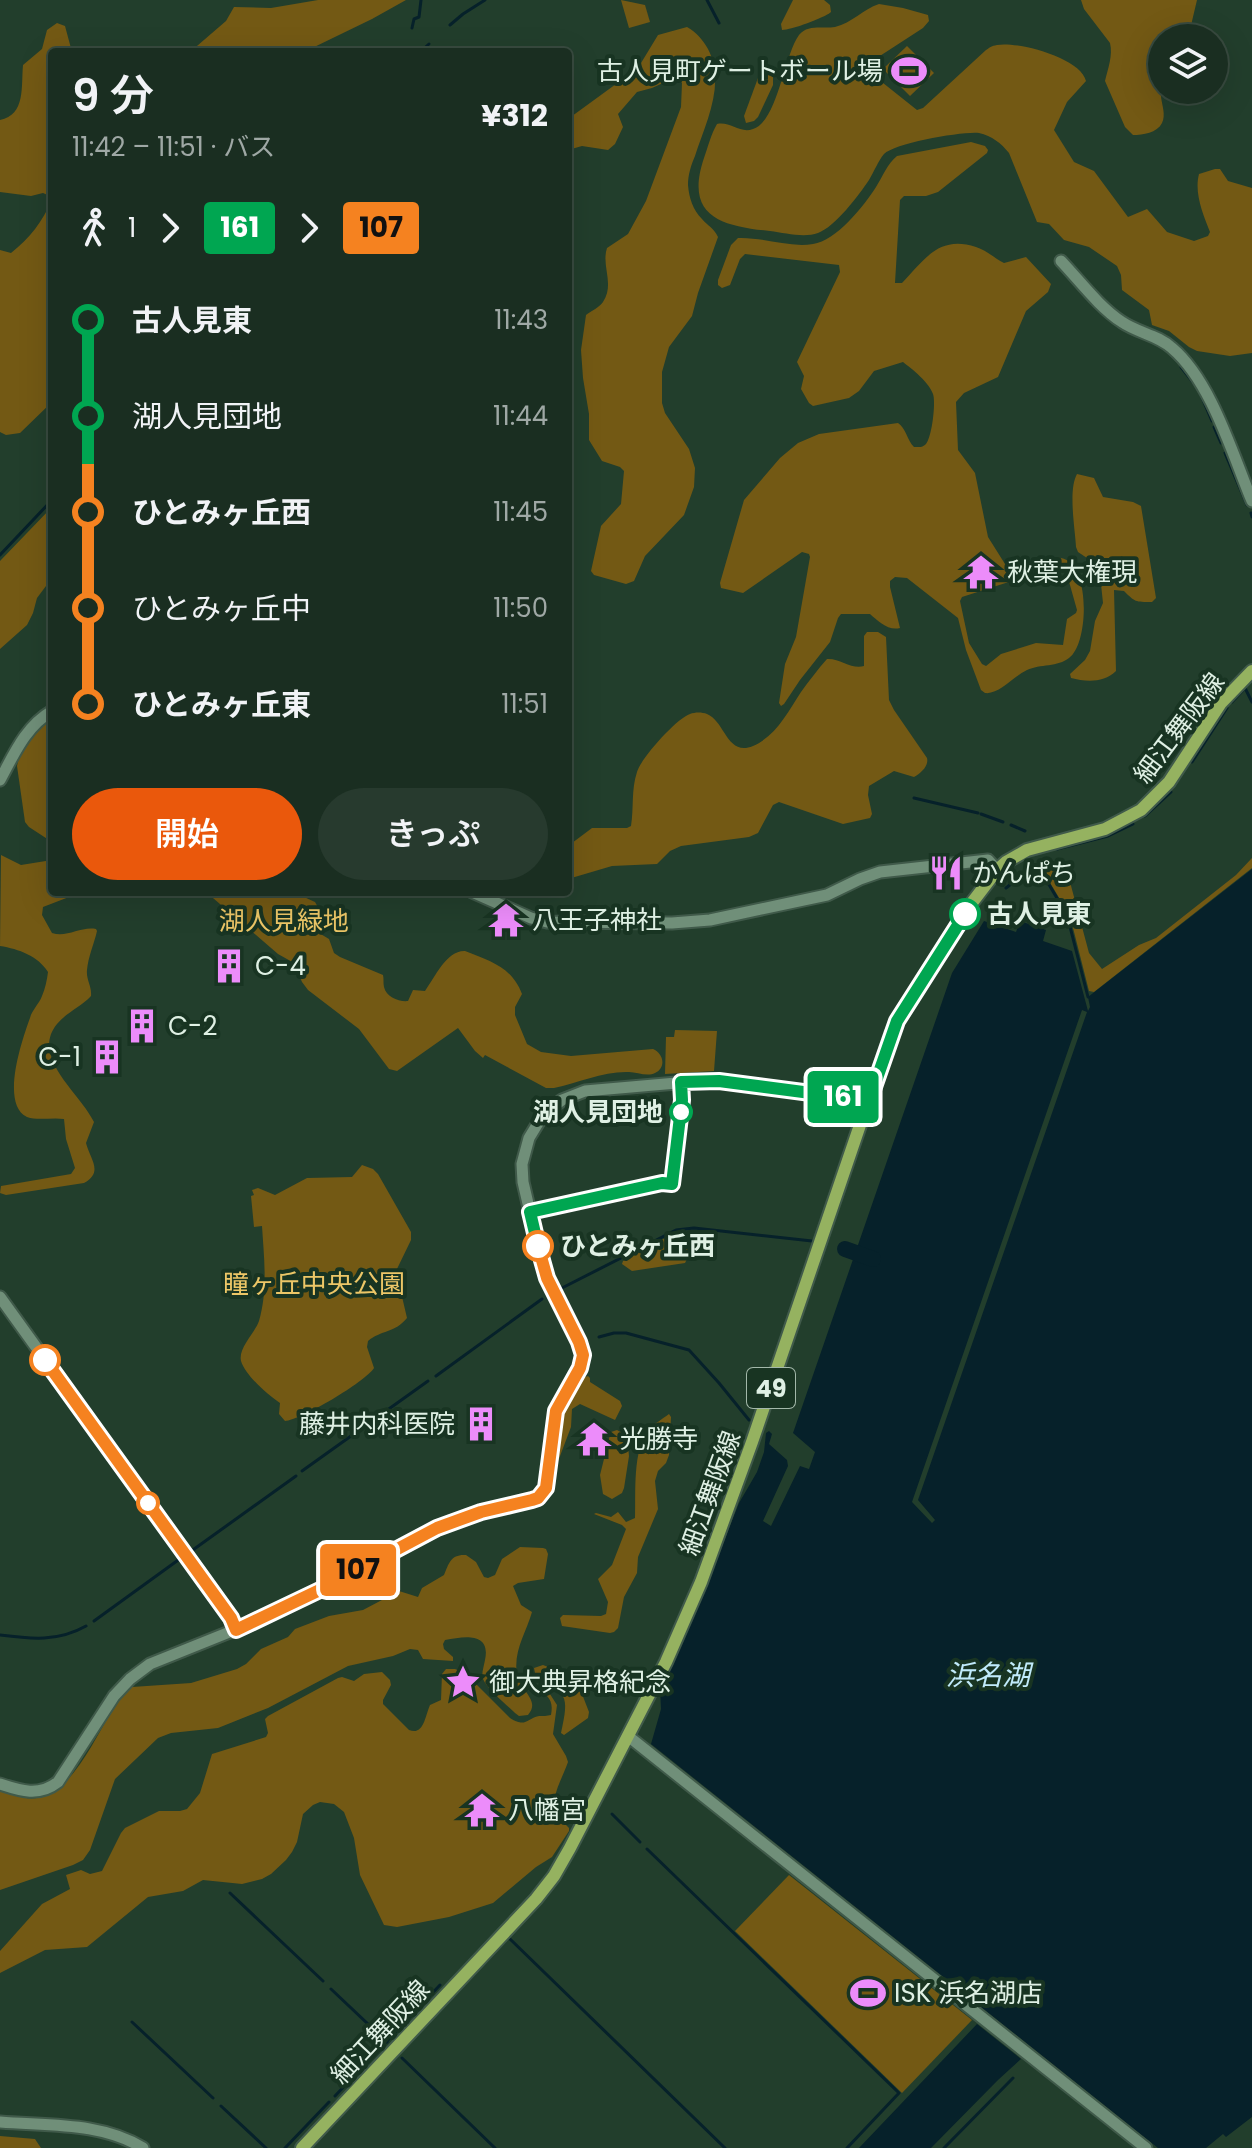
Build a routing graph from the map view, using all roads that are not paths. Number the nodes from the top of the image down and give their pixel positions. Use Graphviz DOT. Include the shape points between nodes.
graph roads {
  1 [pos="1061,261"];
  2 [pos="1252,501"];
  3 [pos="1252,671"];
  4 [pos="48,714"];
  5 [pos="0,780"];
  6 [pos="997,870"];
  7 [pos="481,896"];
  8 [pos="681,1082"];
  9 [pos="868,1104"];
  10 [pos="530,1212"];
  11 [pos="0,1297"];
  12 [pos="236,1630"];
  13 [pos="628,1736"];
  14 [pos="0,1784"];
  15 [pos="0,2122"];
  16 [pos="143,2148"];
  17 [pos="302,2148"];
  18 [pos="1146,2148"];
  1 -- 2 [label="street" via="1113,315 1166,343 1195,373"];
  3 -- 6 [label="main road, 細江舞阪線 / 49" via="1221,703 1169,782 1141,810 1105,829 1027,850"];
  4 -- 5 [label="street" via="26,734"];
  6 -- 7 [label="street" via="988,860 891,870 827,895 685,922 547,922"];
  6 -- 9 [label="main road, 細江舞阪線 / 49" via="904,1009"];
  8 -- 9 [label="street" via="719,1081"];
  8 -- 10 [label="street" via="672,1184"];
  8 -- 10 [label="street" via="585,1091 552,1106 523,1155"];
  9 -- 13 [label="main road, 細江舞阪線 / 49" via="701,1582"];
  10 -- 12 [label="street" via="544,1271 583,1355 556,1411 543,1494 437,1528"];
  11 -- 12 [label="street"];
  12 -- 14 [label="street" via="161,1658 130,1679 52,1787 29,1792"];
  13 -- 17 [label="main road, 細江舞阪線 / 49" via="546,1887"];
  13 -- 18 [label="street"];
  15 -- 16 [label="street" via="100,2130"];
}
